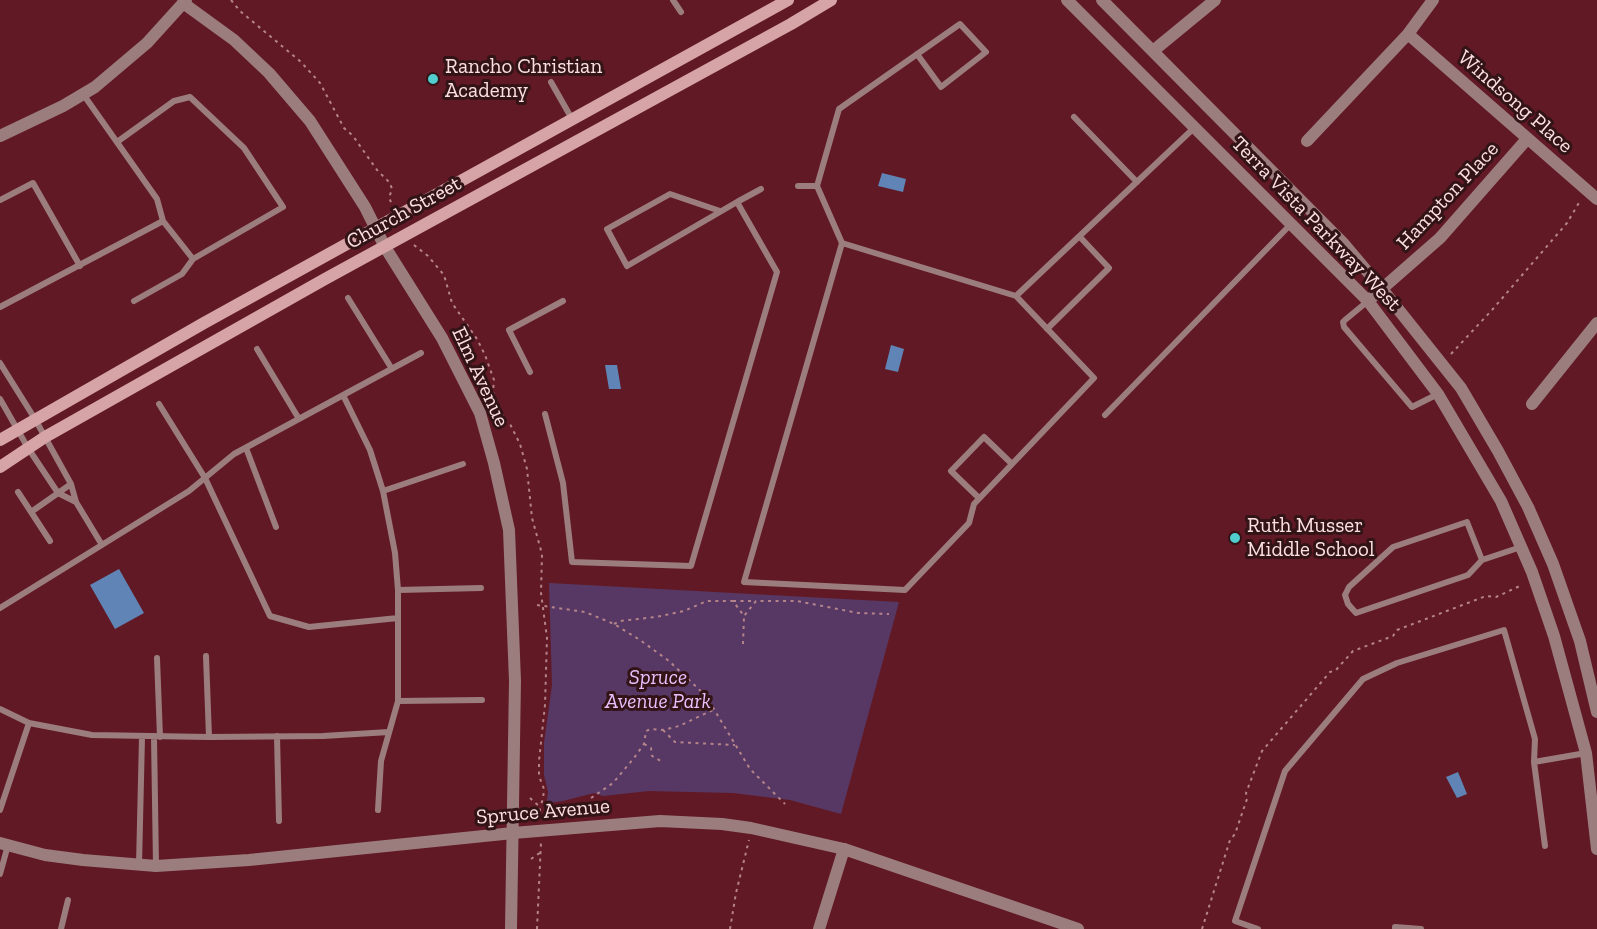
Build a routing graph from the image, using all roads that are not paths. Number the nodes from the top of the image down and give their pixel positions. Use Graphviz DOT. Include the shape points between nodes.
graph roads {
  1 [pos="673,0"];
  2 [pos="788,0"];
  3 [pos="831,0"];
  4 [pos="1067,0"];
  5 [pos="1102,0"];
  6 [pos="1215,0"];
  7 [pos="1433,0"];
  8 [pos="184,2"];
  9 [pos="681,12"];
  10 [pos="1408,34"];
  11 [pos="1153,51"];
  12 [pos="918,54"];
  13 [pos="551,82"];
  14 [pos="83,94"];
  15 [pos="1074,117"];
  16 [pos="572,120"];
  17 [pos="1196,127"];
  18 [pos="0,136"];
  19 [pos="1527,139"];
  20 [pos="1306,141"];
  21 [pos="117,142"];
  22 [pos="1137,182"];
  23 [pos="798,186"];
  24 [pos="817,186"];
  25 [pos="761,189"];
  26 [pos="1597,199"];
  27 [pos="0,200"];
  28 [pos="737,202"];
  29 [pos="720,211"];
  30 [pos="163,221"];
  31 [pos="1292,223"];
  32 [pos="375,229"];
  33 [pos="1080,237"];
  34 [pos="842,243"];
  35 [pos="385,247"];
  36 [pos="192,259"];
  37 [pos="80,266"];
  38 [pos="1382,289"];
  39 [pos="1016,296"];
  40 [pos="348,298"];
  41 [pos="134,301"];
  42 [pos="563,301"];
  43 [pos="1368,301"];
  44 [pos="0,307"];
  45 [pos="1597,323"];
  46 [pos="1047,329"];
  47 [pos="257,349"];
  48 [pos="421,353"];
  49 [pos="0,363"];
  50 [pos="392,369"];
  51 [pos="530,372"];
  52 [pos="1438,394"];
  53 [pos="343,395"];
  54 [pos="0,399"];
  55 [pos="159,404"];
  56 [pos="1533,404"];
  57 [pos="545,414"];
  58 [pos="1105,415"];
  59 [pos="34,419"];
  60 [pos="299,419"];
  61 [pos="17,429"];
  62 [pos="45,437"];
  63 [pos="0,440"];
  64 [pos="246,447"];
  65 [pos="28,448"];
  66 [pos="462,464"];
  67 [pos="1012,464"];
  68 [pos="0,467"];
  69 [pos="205,478"];
  70 [pos="71,484"];
  71 [pos="384,491"];
  72 [pos="18,492"];
  73 [pos="58,493"];
  74 [pos="979,498"];
  75 [pos="76,502"];
  76 [pos="32,512"];
  77 [pos="276,527"];
  78 [pos="50,541"];
  79 [pos="102,545"];
  80 [pos="1521,547"];
  81 [pos="1482,560"];
  82 [pos="481,588"];
  83 [pos="399,590"];
  84 [pos="0,608"];
  85 [pos="398,618"];
  86 [pos="207,656"];
  87 [pos="157,658"];
  88 [pos="482,700"];
  89 [pos="398,701"];
  90 [pos="0,709"];
  91 [pos="1597,712"];
  92 [pos="29,723"];
  93 [pos="389,732"];
  94 [pos="277,736"];
  95 [pos="142,737"];
  96 [pos="157,737"];
  97 [pos="209,737"];
  98 [pos="1592,752"];
  99 [pos="1534,762"];
  100 [pos="0,810"];
  101 [pos="378,810"];
  102 [pos="279,821"];
  103 [pos="513,833"];
  104 [pos="4,844"];
  105 [pos="1545,846"];
  106 [pos="844,849"];
  107 [pos="1597,849"];
  108 [pos="139,866"];
  109 [pos="156,866"];
  110 [pos="0,874"];
  111 [pos="68,900"];
  112 [pos="61,929"];
  113 [pos="511,929"];
  114 [pos="819,929"];
  115 [pos="1078,929"];
  116 [pos="1258,929"];
  117 [pos="1395,929"];
  118 [pos="1421,929"];
  1 -- 9 [label="lane"];
  2 -- 16 [label="main road, Church Street"];
  3 -- 35 [label="main road, Church Street"];
  4 -- 17 [label="street, Terra Vista Parkway West"];
  5 -- 11 [label="street, Terra Vista Parkway West"];
  6 -- 11 [label="street"];
  7 -- 10 [label="street"];
  8 -- 14 [label="street" via="123,65"];
  8 -- 32 [label="street, Elm Avenue" via="262,66 310,121"];
  10 -- 19 [label="street, Windsong Place"];
  10 -- 20 [label="street"];
  11 -- 38 [label="street, Terra Vista Parkway West" via="1329,228"];
  12 -- 12 [label="lane" via="960,24 986,52 941,87"];
  12 -- 24 [label="lane" via="838,109"];
  13 -- 16 [label="lane"];
  14 -- 18 [label="street"];
  14 -- 21 [label="lane"];
  15 -- 22 [label="lane"];
  16 -- 32 [label="main road, Church Street"];
  17 -- 22 [label="lane"];
  17 -- 31 [label="street, Terra Vista Parkway West"];
  19 -- 26 [label="street, Windsong Place"];
  19 -- 38 [label="street, Hampton Place" via="1440,238"];
  21 -- 30 [label="lane" via="157,199"];
  21 -- 36 [label="lane" via="174,102 190,97 244,148 283,207"];
  22 -- 33 [label="lane"];
  23 -- 24 [label="lane"];
  24 -- 34 [label="lane"];
  25 -- 28 [label="lane"];
  27 -- 37 [label="lane" via="33,183"];
  28 -- 29 [label="lane"];
  28 -- 57 [label="lane" via="777,272 691,566 572,562 563,483"];
  29 -- 29 [label="lane" via="627,266 607,229 670,194"];
  30 -- 36 [label="lane"];
  30 -- 37 [label="lane"];
  31 -- 43 [label="street, Terra Vista Parkway West"];
  31 -- 58 [label="lane"];
  32 -- 35 [label="street, Elm Avenue"];
  32 -- 59 [label="main road, Church Street"];
  33 -- 39 [label="lane"];
  33 -- 46 [label="lane" via="1109,268"];
  34 -- 39 [label="lane"];
  34 -- 74 [label="lane" via="744,582 905,590 969,523"];
  35 -- 62 [label="main road, Church Street"];
  35 -- 103 [label="street, Elm Avenue" via="442,338 480,413 509,530 515,681"];
  36 -- 41 [label="lane" via="182,274"];
  37 -- 44 [label="lane"];
  38 -- 43 [label="street, Hampton Place"];
  38 -- 91 [label="street, Terra Vista Parkway West" via="1461,388 1528,507 1580,641"];
  39 -- 46 [label="lane"];
  40 -- 50 [label="lane"];
  42 -- 51 [label="lane" via="508,330"];
  43 -- 52 [label="street, Terra Vista Parkway West"];
  43 -- 52 [label="lane" via="1343,322 1344,327 1412,407"];
  45 -- 56 [label="street"];
  46 -- 67 [label="lane" via="1094,378"];
  47 -- 60 [label="lane"];
  48 -- 50 [label="lane"];
  49 -- 59 [label="lane"];
  50 -- 53 [label="lane"];
  52 -- 80 [label="street, Terra Vista Parkway West" via="1501,501"];
  53 -- 60 [label="lane"];
  53 -- 71 [label="lane" via="370,450"];
  54 -- 61 [label="lane"];
  55 -- 69 [label="lane"];
  59 -- 61 [label="main road, Church Street"];
  59 -- 62 [label="lane"];
  60 -- 64 [label="lane"];
  61 -- 63 [label="main road, Church Street"];
  61 -- 65 [label="lane"];
  62 -- 65 [label="main road, Church Street"];
  62 -- 70 [label="lane"];
  64 -- 69 [label="lane"];
  64 -- 77 [label="lane"];
  65 -- 68 [label="main road, Church Street"];
  65 -- 73 [label="lane"];
  66 -- 71 [label="lane"];
  67 -- 74 [label="lane"];
  67 -- 74 [label="lane" via="984,437 951,471"];
  69 -- 79 [label="lane"];
  69 -- 85 [label="lane" via="270,616 309,627"];
  70 -- 73 [label="lane"];
  70 -- 75 [label="lane"];
  71 -- 83 [label="lane"];
  72 -- 76 [label="lane"];
  73 -- 75 [label="lane"];
  73 -- 76 [label="lane"];
  75 -- 79 [label="lane"];
  76 -- 78 [label="lane"];
  79 -- 84 [label="lane"];
  80 -- 81 [label="lane"];
  80 -- 98 [label="street, Terra Vista Parkway West"];
  81 -- 81 [label="lane" via="1467,522 1393,548 1345,595 1356,613 1468,575"];
  82 -- 83 [label="lane"];
  83 -- 85 [label="lane"];
  85 -- 89 [label="lane"];
  86 -- 97 [label="lane"];
  87 -- 96 [label="lane"];
  88 -- 89 [label="lane"];
  89 -- 93 [label="lane"];
  90 -- 92 [label="lane"];
  92 -- 95 [label="lane" via="92,735"];
  92 -- 100 [label="lane"];
  93 -- 94 [label="lane"];
  93 -- 101 [label="lane" via="381,761"];
  94 -- 97 [label="lane"];
  94 -- 102 [label="lane"];
  95 -- 96 [label="lane"];
  95 -- 108 [label="lane"];
  96 -- 97 [label="lane"];
  96 -- 109 [label="lane"];
  98 -- 99 [label="lane"];
  98 -- 107 [label="street, Terra Vista Parkway West"];
  99 -- 105 [label="lane"];
  99 -- 116 [label="lane" via="1535,740 1504,630 1397,663 1363,679 1285,771 1235,921"];
  103 -- 106 [label="street, Spruce Avenue" via="660,821 713,823"];
  103 -- 109 [label="street, Spruce Avenue"];
  103 -- 113 [label="street, Elm Avenue"];
  104 -- 108 [label="street, Spruce Avenue" via="45,855"];
  104 -- 110 [label="lane"];
  106 -- 114 [label="street"];
  106 -- 115 [label="street, Spruce Avenue"];
  108 -- 109 [label="street, Spruce Avenue"];
  111 -- 112 [label="lane"];
  117 -- 118 [label="lane"];
}
